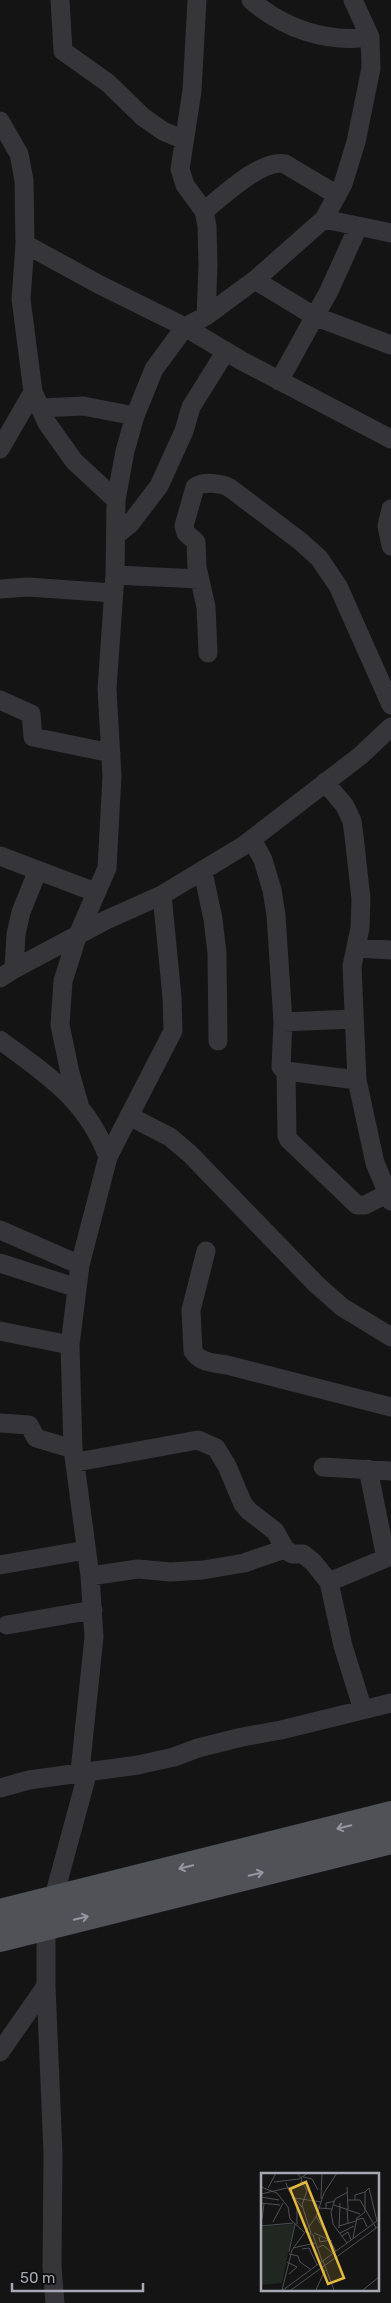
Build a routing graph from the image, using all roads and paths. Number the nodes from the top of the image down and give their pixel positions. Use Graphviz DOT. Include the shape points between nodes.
graph roads {
  1 [pos="60,0"];
  2 [pos="197,0"];
  3 [pos="251,0"];
  4 [pos="353,0"];
  5 [pos="370,37"];
  6 [pos="0,121"];
  7 [pos="184,140"];
  8 [pos="337,195"];
  9 [pos="204,211"];
  10 [pos="324,219"];
  11 [pos="358,227"];
  12 [pos="391,233"];
  13 [pos="25,244"];
  14 [pos="255,280"];
  15 [pos="206,316"];
  16 [pos="314,316"];
  17 [pos="185,327"];
  18 [pos="391,345"];
  19 [pos="226,351"];
  20 [pos="279,381"];
  21 [pos="37,400"];
  22 [pos="135,416"];
  23 [pos="391,439"];
  24 [pos="0,449"];
  25 [pos="116,500"];
  26 [pos="391,509"];
  27 [pos="116,536"];
  28 [pos="391,546"];
  29 [pos="199,579"];
  30 [pos="114,584"];
  31 [pos="0,588"];
  32 [pos="208,653"];
  33 [pos="0,700"];
  34 [pos="391,705"];
  35 [pos="391,727"];
  36 [pos="110,754"];
  37 [pos="325,782"];
  38 [pos="252,839"];
  39 [pos="0,856"];
  40 [pos="38,870"];
  41 [pos="202,872"];
  42 [pos="95,892"];
  43 [pos="162,895"];
  44 [pos="77,936"];
  45 [pos="356,948"];
  46 [pos="391,950"];
  47 [pos="7,974"];
  48 [pos="353,1019"];
  49 [pos="283,1022"];
  50 [pos="0,1040"];
  51 [pos="218,1042"];
  52 [pos="286,1071"];
  53 [pos="357,1080"];
  54 [pos="78,1104"];
  55 [pos="129,1116"];
  56 [pos="108,1157"];
  57 [pos="389,1197"];
  58 [pos="0,1230"];
  59 [pos="206,1251"];
  60 [pos="0,1263"];
  61 [pos="80,1265"];
  62 [pos="77,1288"];
  63 [pos="0,1331"];
  64 [pos="391,1337"];
  65 [pos="70,1345"];
  66 [pos="391,1407"];
  67 [pos="0,1423"];
  68 [pos="75,1456"];
  69 [pos="323,1467"];
  70 [pos="368,1469"];
  71 [pos="391,1471"];
  72 [pos="285,1549"];
  73 [pos="86,1550"];
  74 [pos="389,1557"];
  75 [pos="0,1565"];
  76 [pos="90,1576"];
  77 [pos="329,1582"];
  78 [pos="93,1610"];
  79 [pos="6,1625"];
  80 [pos="391,1703"];
  81 [pos="363,1710"];
  82 [pos="84,1771"];
  83 [pos="0,1788"];
  84 [pos="391,1815"];
  85 [pos="391,1840"];
  86 [pos="53,1900"];
  87 [pos="0,1913"];
  88 [pos="46,1926"];
  89 [pos="0,1938"];
  90 [pos="46,1986"];
  91 [pos="0,2052"];
  92 [pos="55,2303"];
  1 -- 7 [label="street" via="63,51 108,83 143,118"];
  2 -- 7 [label="street" via="192,91"];
  3 -- 5 [label="street" via="283,23 321,36 338,40"];
  4 -- 5 [label="street"];
  5 -- 8 [label="street" via="368,88 356,142"];
  6 -- 13 [label="street" via="16,146 22,165"];
  7 -- 9 [label="street" via="181,176"];
  8 -- 9 [label="street" via="285,164 276,163 246,179"];
  8 -- 10 [label="street"];
  9 -- 15 [label="street" via="208,243"];
  10 -- 11 [label="street"];
  10 -- 14 [label="street"];
  11 -- 12 [label="street"];
  11 -- 16 [label="street"];
  13 -- 17 [label="street"];
  13 -- 21 [label="street" via="21,299"];
  14 -- 15 [label="street"];
  14 -- 16 [label="street"];
  15 -- 17 [label="street"];
  16 -- 18 [label="street"];
  16 -- 20 [label="street"];
  17 -- 19 [label="street"];
  17 -- 22 [label="street" via="154,368"];
  19 -- 20 [label="street"];
  19 -- 27 [label="street" via="191,407 184,431 159,486 130,524"];
  20 -- 23 [label="street"];
  21 -- 22 [label="street"];
  21 -- 24 [label="street"];
  21 -- 25 [label="street" via="47,423 74,461"];
  22 -- 25 [label="street"];
  25 -- 27 [label="street"];
  26 -- 28 [label="street" via="387,526"];
  27 -- 30 [label="street"];
  29 -- 30 [label="street"];
  29 -- 32 [label="street" via="206,607"];
  29 -- 34 [label="street" via="196,542 184,530 186,519 195,487 202,484 225,485 319,558 338,586"];
  30 -- 31 [label="street"];
  30 -- 36 [label="street" via="107,689"];
  33 -- 36 [label="street" via="32,714 33,737"];
  35 -- 37 [label="street"];
  36 -- 42 [label="street" via="112,776 107,868"];
  37 -- 38 [label="street"];
  37 -- 45 [label="street" via="345,806 352,821 361,899"];
  38 -- 41 [label="street"];
  38 -- 49 [label="street" via="263,860 272,890"];
  39 -- 40 [label="street"];
  40 -- 42 [label="street"];
  40 -- 47 [label="street" via="21,912"];
  41 -- 43 [label="street"];
  41 -- 51 [label="street" via="217,953"];
  42 -- 44 [label="street"];
  43 -- 44 [label="street"];
  43 -- 55 [label="street" via="173,1031"];
  44 -- 47 [label="street"];
  44 -- 54 [label="street" via="63,981 60,1025"];
  45 -- 46 [label="street"];
  45 -- 48 [label="street" via="352,966"];
  48 -- 49 [label="street"];
  48 -- 53 [label="street"];
  49 -- 52 [label="street" via="281,1067"];
  50 -- 54 [label="street" via="52,1079"];
  52 -- 53 [label="street"];
  52 -- 57 [label="street" via="289,1140 357,1204 365,1205"];
  53 -- 57 [label="street" via="375,1163"];
  54 -- 56 [label="street"];
  55 -- 56 [label="street"];
  55 -- 64 [label="street" via="170,1137 342,1307"];
  56 -- 61 [label="street"];
  58 -- 61 [label="street"];
  59 -- 66 [label="street" via="191,1310 193,1351 196,1355 202,1360"];
  60 -- 62 [label="street"];
  61 -- 62 [label="street"];
  62 -- 65 [label="street"];
  63 -- 65 [label="street"];
  65 -- 68 [label="street"];
  67 -- 68 [label="street" via="29,1425 36,1438"];
  68 -- 72 [label="street" via="198,1440 209,1443 227,1466 243,1504 275,1531"];
  68 -- 73 [label="street"];
  69 -- 70 [label="street"];
  70 -- 71 [label="street"];
  70 -- 74 [label="street"];
  72 -- 76 [label="street" via="244,1563 203,1570 170,1572 138,1569"];
  72 -- 77 [label="street" via="292,1554 303,1554"];
  73 -- 75 [label="street"];
  73 -- 76 [label="street"];
  74 -- 77 [label="street"];
  76 -- 78 [label="street"];
  77 -- 81 [label="street" via="343,1646"];
  78 -- 79 [label="street"];
  78 -- 82 [label="street"];
  80 -- 81 [label="street"];
  81 -- 82 [label="street" via="242,1736 138,1765"];
  82 -- 83 [label="street"];
  82 -- 86 [label="street"];
  84 -- 86 [label="main road, one-way"];
  88 -- 85 [label="main road, one-way"];
  86 -- 87 [label="main road"];
  86 -- 88 [label="street"];
  88 -- 89 [label="main road"];
  88 -- 90 [label="street"];
  90 -- 91 [label="street"];
  90 -- 92 [label="street" via="52,2091 52,2268"];
}
